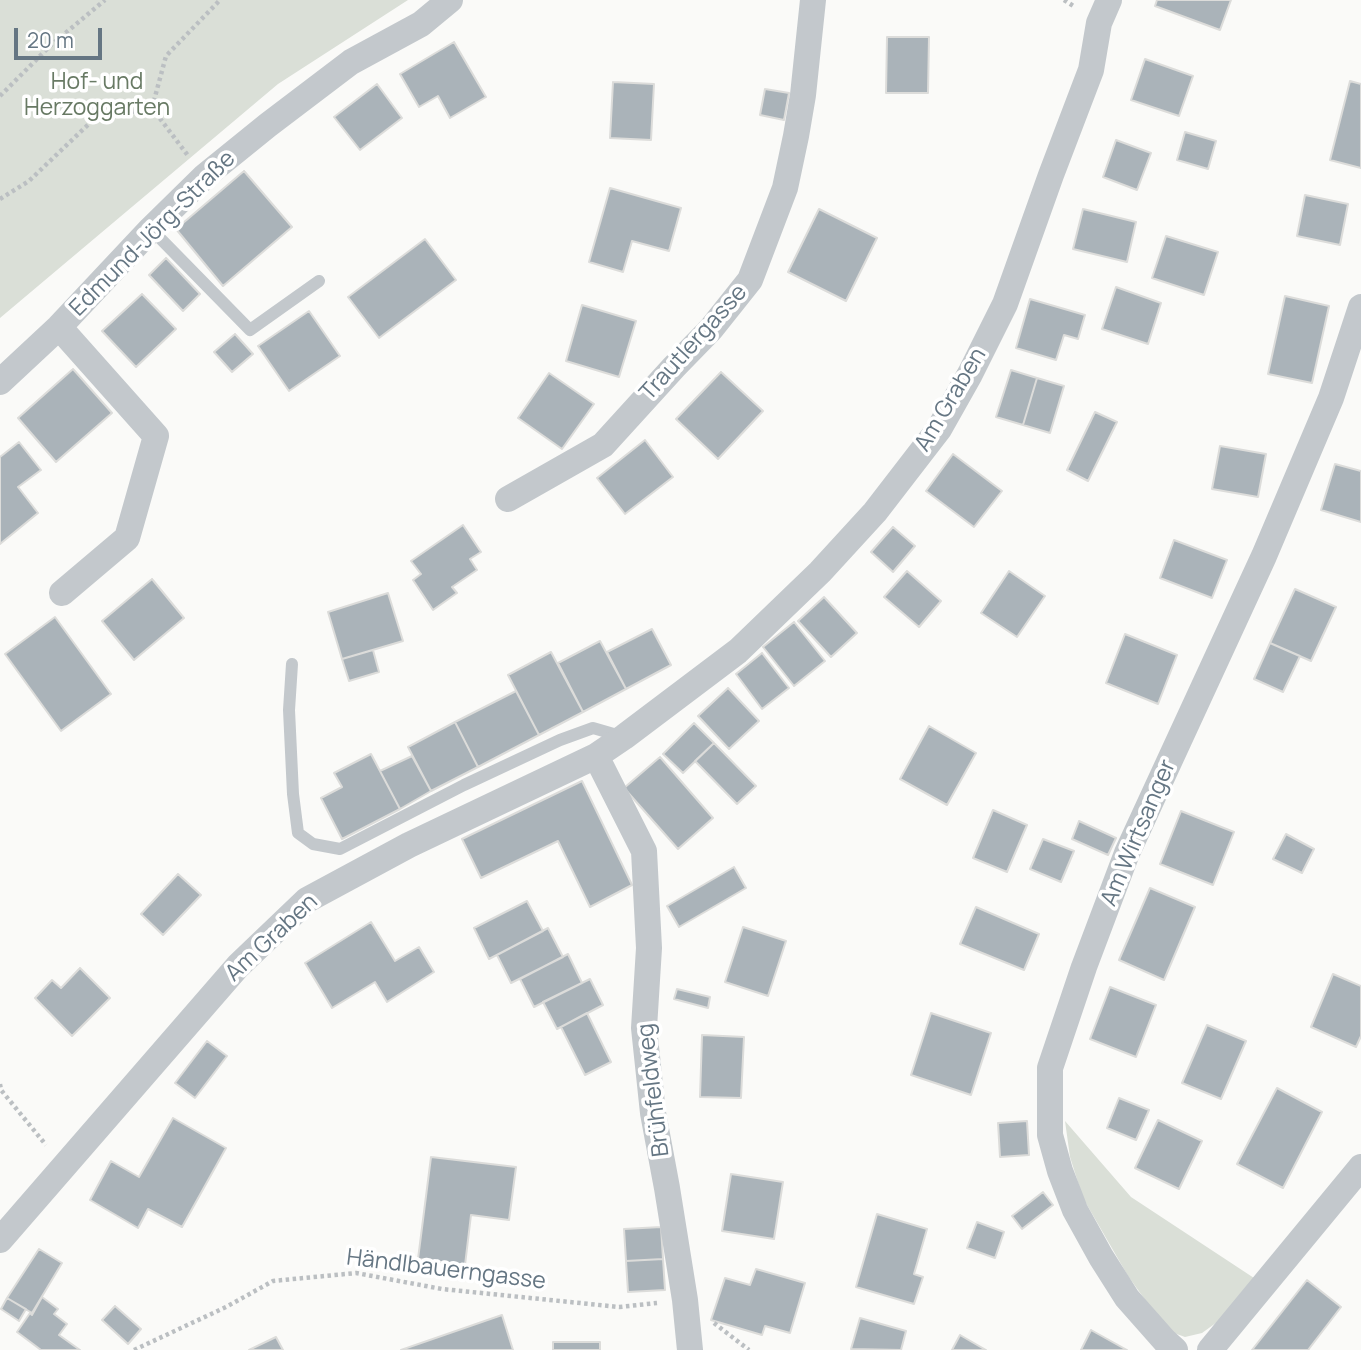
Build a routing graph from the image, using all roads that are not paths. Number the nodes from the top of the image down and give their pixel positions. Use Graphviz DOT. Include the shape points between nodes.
graph roads {
  1 [pos="450,0"];
  2 [pos="813,0"];
  3 [pos="1109,0"];
  4 [pos="151,229"];
  5 [pos="319,281"];
  6 [pos="1361,307"];
  7 [pos="59,327"];
  8 [pos="0,382"];
  9 [pos="508,499"];
  10 [pos="62,593"];
  11 [pos="292,664"];
  12 [pos="624,737"];
  13 [pos="596,756"];
  14 [pos="1361,1167"];
  15 [pos="0,1240"];
  16 [pos="690,1350"];
  17 [pos="1175,1350"];
  18 [pos="1210,1350"];
  1 -- 4 [label="street, Edmund-Jörg-Straße" via="421,24 351,62 268,125 205,176"];
  2 -- 9 [label="street, Trautlergasse" via="803,95 785,188 750,280 603,445"];
  3 -- 12 [label="street, Am Graben" via="1099,23 1091,70 1005,304 939,429 875,512 820,572 738,651"];
  4 -- 5 [label="lane" via="250,330"];
  4 -- 7 [label="street, Edmund-Jörg-Straße"];
  6 -- 17 [label="street, Am Wirtsanger" via="1331,398 1269,544 1127,853 1050,1068 1049,1135 1074,1210 1127,1298"];
  7 -- 8 [label="street, Edmund-Jörg-Straße"];
  7 -- 10 [label="street" via="156,436 127,538"];
  11 -- 12 [label="lane" via="293,794 298,833 313,844 340,849 480,777 593,728"];
  12 -- 13 [label="street, Am Graben"];
  13 -- 15 [label="street, Am Graben" via="409,845 307,900 238,966"];
  13 -- 16 [label="street, Brühfeldweg" via="644,851 649,948 644,1028"];
  14 -- 18 [label="street"];
}
